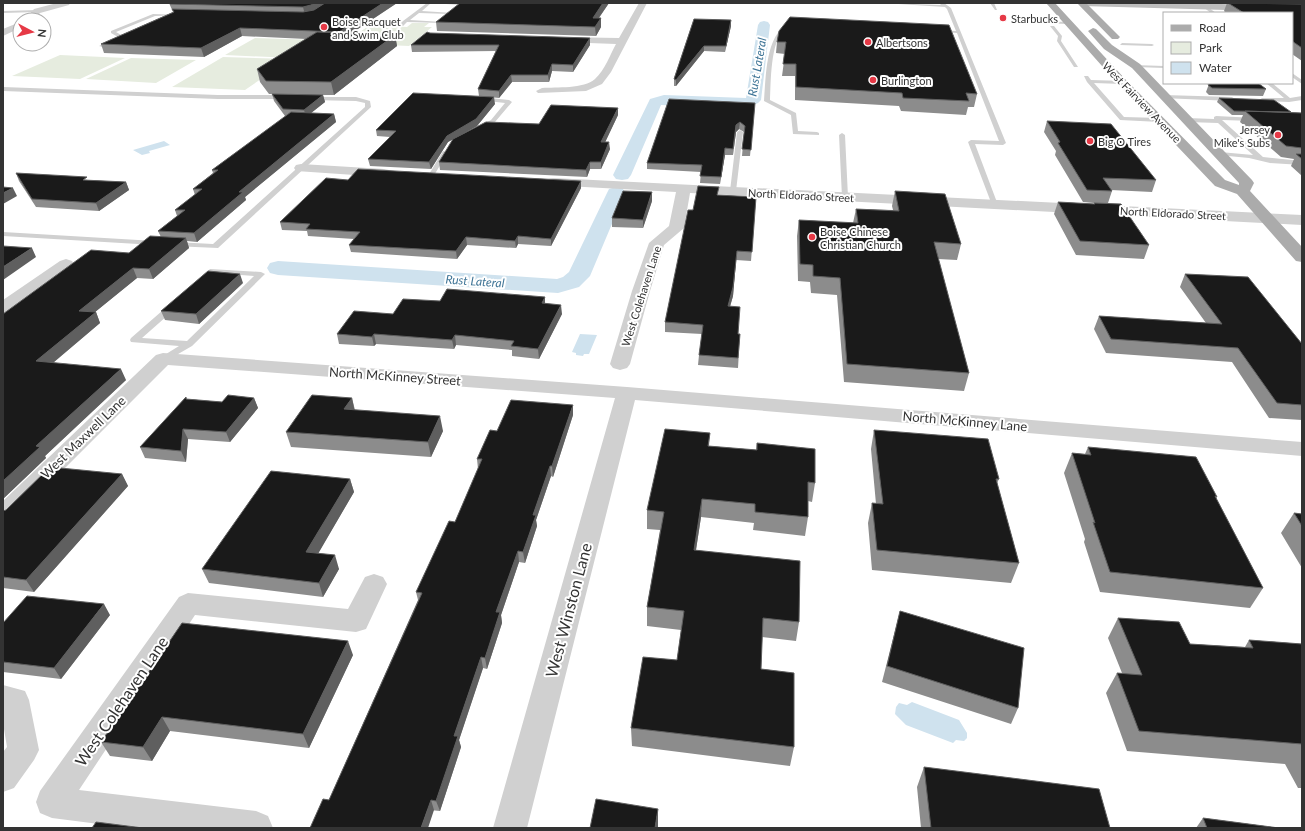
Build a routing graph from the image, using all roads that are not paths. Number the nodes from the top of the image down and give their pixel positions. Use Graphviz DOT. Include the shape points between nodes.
graph roads {
  1 [pos="66,3"];
  2 [pos="429,3"];
  3 [pos="434,3"];
  4 [pos="643,3"];
  5 [pos="885,3"];
  6 [pos="992,3"];
  7 [pos="1050,3"];
  8 [pos="1082,3"];
  9 [pos="460,4"];
  10 [pos="1249,4"];
  11 [pos="944,5"];
  12 [pos="1203,5"];
  13 [pos="1302,8"];
  14 [pos="996,9"];
  15 [pos="37,10"];
  16 [pos="3,11"];
  17 [pos="418,12"];
  18 [pos="1213,12"];
  19 [pos="451,13"];
  20 [pos="184,15"];
  21 [pos="407,21"];
  22 [pos="441,22"];
  23 [pos="1036,22"];
  24 [pos="1069,23"];
  25 [pos="401,25"];
  26 [pos="795,26"];
  27 [pos="1052,26"];
  28 [pos="1088,26"];
  29 [pos="933,31"];
  30 [pos="958,32"];
  31 [pos="551,39"];
  32 [pos="623,41"];
  33 [pos="1122,44"];
  34 [pos="1152,45"];
  35 [pos="101,46"];
  36 [pos="1131,62"];
  37 [pos="1076,66"];
  38 [pos="1163,67"];
  39 [pos="1293,76"];
  40 [pos="1122,82"];
  41 [pos="1302,82"];
  42 [pos="1270,84"];
  43 [pos="3,89"];
  44 [pos="542,90"];
  45 [pos="294,97"];
  46 [pos="1164,97"];
  47 [pos="301,98"];
  48 [pos="1302,98"];
  49 [pos="478,99"];
  50 [pos="1239,99"];
  51 [pos="1254,100"];
  52 [pos="1289,100"];
  53 [pos="1259,119"];
  54 [pos="1160,120"];
  55 [pos="1187,120"];
  56 [pos="1220,121"];
  57 [pos="472,132"];
  58 [pos="740,132"];
  59 [pos="817,134"];
  60 [pos="842,135"];
  61 [pos="451,144"];
  62 [pos="1220,154"];
  63 [pos="1260,158"];
  64 [pos="1302,163"];
  65 [pos="301,168"];
  66 [pos="399,174"];
  67 [pos="415,175"];
  68 [pos="431,176"];
  69 [pos="446,177"];
  70 [pos="541,182"];
  71 [pos="684,189"];
  72 [pos="733,191"];
  73 [pos="1242,191"];
  74 [pos="845,197"];
  75 [pos="995,205"];
  76 [pos="1266,218"];
  77 [pos="1302,220"];
  78 [pos="3,234"];
  79 [pos="160,243"];
  80 [pos="168,244"];
  81 [pos="1300,253"];
  82 [pos="66,264"];
  83 [pos="196,286"];
  84 [pos="179,300"];
  85 [pos="3,308"];
  86 [pos="188,344"];
  87 [pos="164,359"];
  88 [pos="620,364"];
  89 [pos="627,393"];
  90 [pos="1302,449"];
  91 [pos="3,514"];
  92 [pos="374,584"];
  93 [pos="3,698"];
  94 [pos="3,777"];
  95 [pos="256,828"];
  96 [pos="510,828"];
  1 -- 15 [label="street"];
  2 -- 17 [label="lane"];
  3 -- 9 [label="lane"];
  4 -- 32 [label="street"];
  5 -- 11 [label="lane"];
  6 -- 14 [label="lane"];
  7 -- 24 [label="main road, West Fairview Avenue"];
  8 -- 12 [label="main road"];
  8 -- 33 [label="main road, West Fairview Avenue"];
  10 -- 12 [label="main road"];
  10 -- 13 [label="main road"];
  11 -- 30 [label="lane" via="949,8"];
  12 -- 13 [label="main road"];
  12 -- 18 [label="lane"];
  15 -- 16 [label="lane"];
  17 -- 19 [label="lane"];
  17 -- 21 [label="lane"];
  20 -- 35 [label="lane" via="160,14 149,17 114,32 121,38"];
  21 -- 22 [label="lane"];
  21 -- 25 [label="lane"];
  23 -- 24 [label="lane"];
  24 -- 40 [label="main road, West Fairview Avenue"];
  26 -- 59 [label="lane" via="788,25 779,31 769,66 766,101 794,114 795,133"];
  27 -- 37 [label="lane"];
  28 -- 36 [label="main road" via="1108,47"];
  29 -- 30 [label="lane"];
  30 -- 75 [label="lane" via="1003,143 971,142"];
  31 -- 32 [label="street"];
  32 -- 44 [label="street" via="598,82 586,88"];
  33 -- 34 [label="lane"];
  33 -- 36 [label="main road, West Fairview Avenue"];
  36 -- 38 [label="lane"];
  36 -- 46 [label="main road, West Fairview Avenue"];
  39 -- 41 [label="lane"];
  40 -- 54 [label="main road, West Fairview Avenue"];
  40 -- 54 [label="lane" via="1087,79 1122,119"];
  42 -- 52 [label="lane"];
  43 -- 45 [label="lane"];
  46 -- 50 [label="lane"];
  46 -- 55 [label="main road, West Fairview Avenue"];
  47 -- 65 [label="lane" via="356,99 368,102 368,106"];
  48 -- 52 [label="lane"];
  49 -- 57 [label="lane" via="509,102 493,121"];
  51 -- 52 [label="lane"];
  53 -- 56 [label="lane" via="1216,118"];
  54 -- 73 [label="main road, West Fairview Avenue" via="1220,183"];
  55 -- 56 [label="lane"];
  55 -- 62 [label="main road, West Fairview Avenue"];
  56 -- 63 [label="lane"];
  58 -- 72 [label="lane"];
  60 -- 74 [label="lane"];
  61 -- 68 [label="lane"];
  62 -- 63 [label="lane"];
  62 -- 73 [label="main road, West Fairview Avenue" via="1247,183"];
  63 -- 64 [label="lane"];
  65 -- 66 [label="street"];
  65 -- 80 [label="lane" via="215,246"];
  67 -- 68 [label="street"];
  68 -- 69 [label="street"];
  70 -- 71 [label="street, North Eldorado Street"];
  71 -- 72 [label="street, North Eldorado Street"];
  71 -- 88 [label="street, West Colehaven Lane" via="676,228 657,243"];
  72 -- 74 [label="street, North Eldorado Street"];
  73 -- 76 [label="main road, West Fairview Avenue"];
  74 -- 75 [label="street, North Eldorado Street"];
  75 -- 76 [label="street, North Eldorado Street"];
  76 -- 77 [label="street, North Eldorado Street"];
  76 -- 81 [label="main road, West Fairview Avenue"];
  78 -- 79 [label="lane"];
  82 -- 85 [label="street"];
  83 -- 86 [label="lane" via="213,271 261,274"];
  84 -- 86 [label="lane" via="134,340"];
  86 -- 87 [label="lane"];
  87 -- 89 [label="street, North McKinney Street"];
  87 -- 91 [label="street, West Maxwell Lane"];
  89 -- 90 [label="street, North McKinney Lane"];
  89 -- 96 [label="street, West Winston Lane"];
  92 -- 95 [label="street, West Colehaven Lane" via="356,621 188,604 52,802"];
  93 -- 94 [label="street" via="14,700 23,750"];
}
